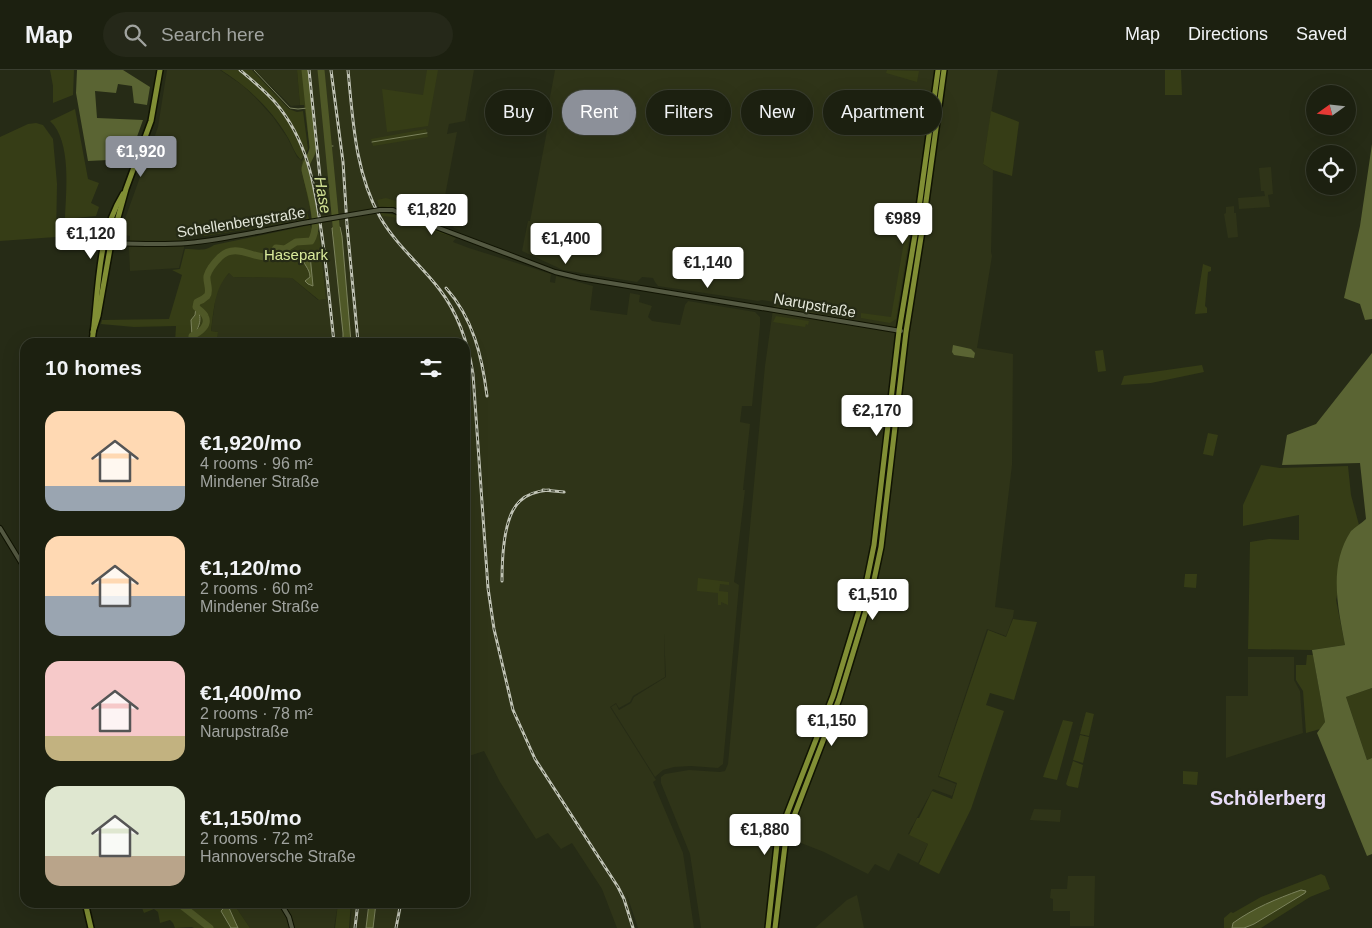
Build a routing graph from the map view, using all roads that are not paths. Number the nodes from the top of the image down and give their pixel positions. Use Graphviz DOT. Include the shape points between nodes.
graph roads {
  1 [pos="160,70"];
  2 [pos="938,70"];
  3 [pos="944,70"];
  4 [pos="126,189"];
  5 [pos="111,243"];
  6 [pos="486,246"];
  7 [pos="899,331"];
  8 [pos="94,332"];
  9 [pos="906,332"];
  10 [pos="93,338"];
  11 [pos="0,528"];
  12 [pos="20,561"];
  13 [pos="86,908"];
  14 [pos="284,908"];
  15 [pos="91,928"];
  16 [pos="292,928"];
  17 [pos="768,928"];
  18 [pos="775,928"];
  1 -- 4 [label="main road" via="151,121"];
  2 -- 7 [label="main road"];
  3 -- 9 [label="main road"];
  4 -- 5 [label="main road"];
  4 -- 8 [label="main road" via="102,253"];
  5 -- 6 [label="street, Schellenbergstraße, bridge" via="192,242 393,210"];
  5 -- 8 [label="main road"];
  6 -- 7 [label="street, Narupstraße" via="580,278"];
  7 -- 9 [label="street, Narupstraße"];
  7 -- 17 [label="main road" via="868,576 833,696 780,832"];
  8 -- 10 [label="main road"];
  9 -- 18 [label="main road" via="875,576 839,698 786,837"];
  11 -- 12 [label="street"];
  13 -- 15 [label="main road"];
  14 -- 16 [label="street"];
}
